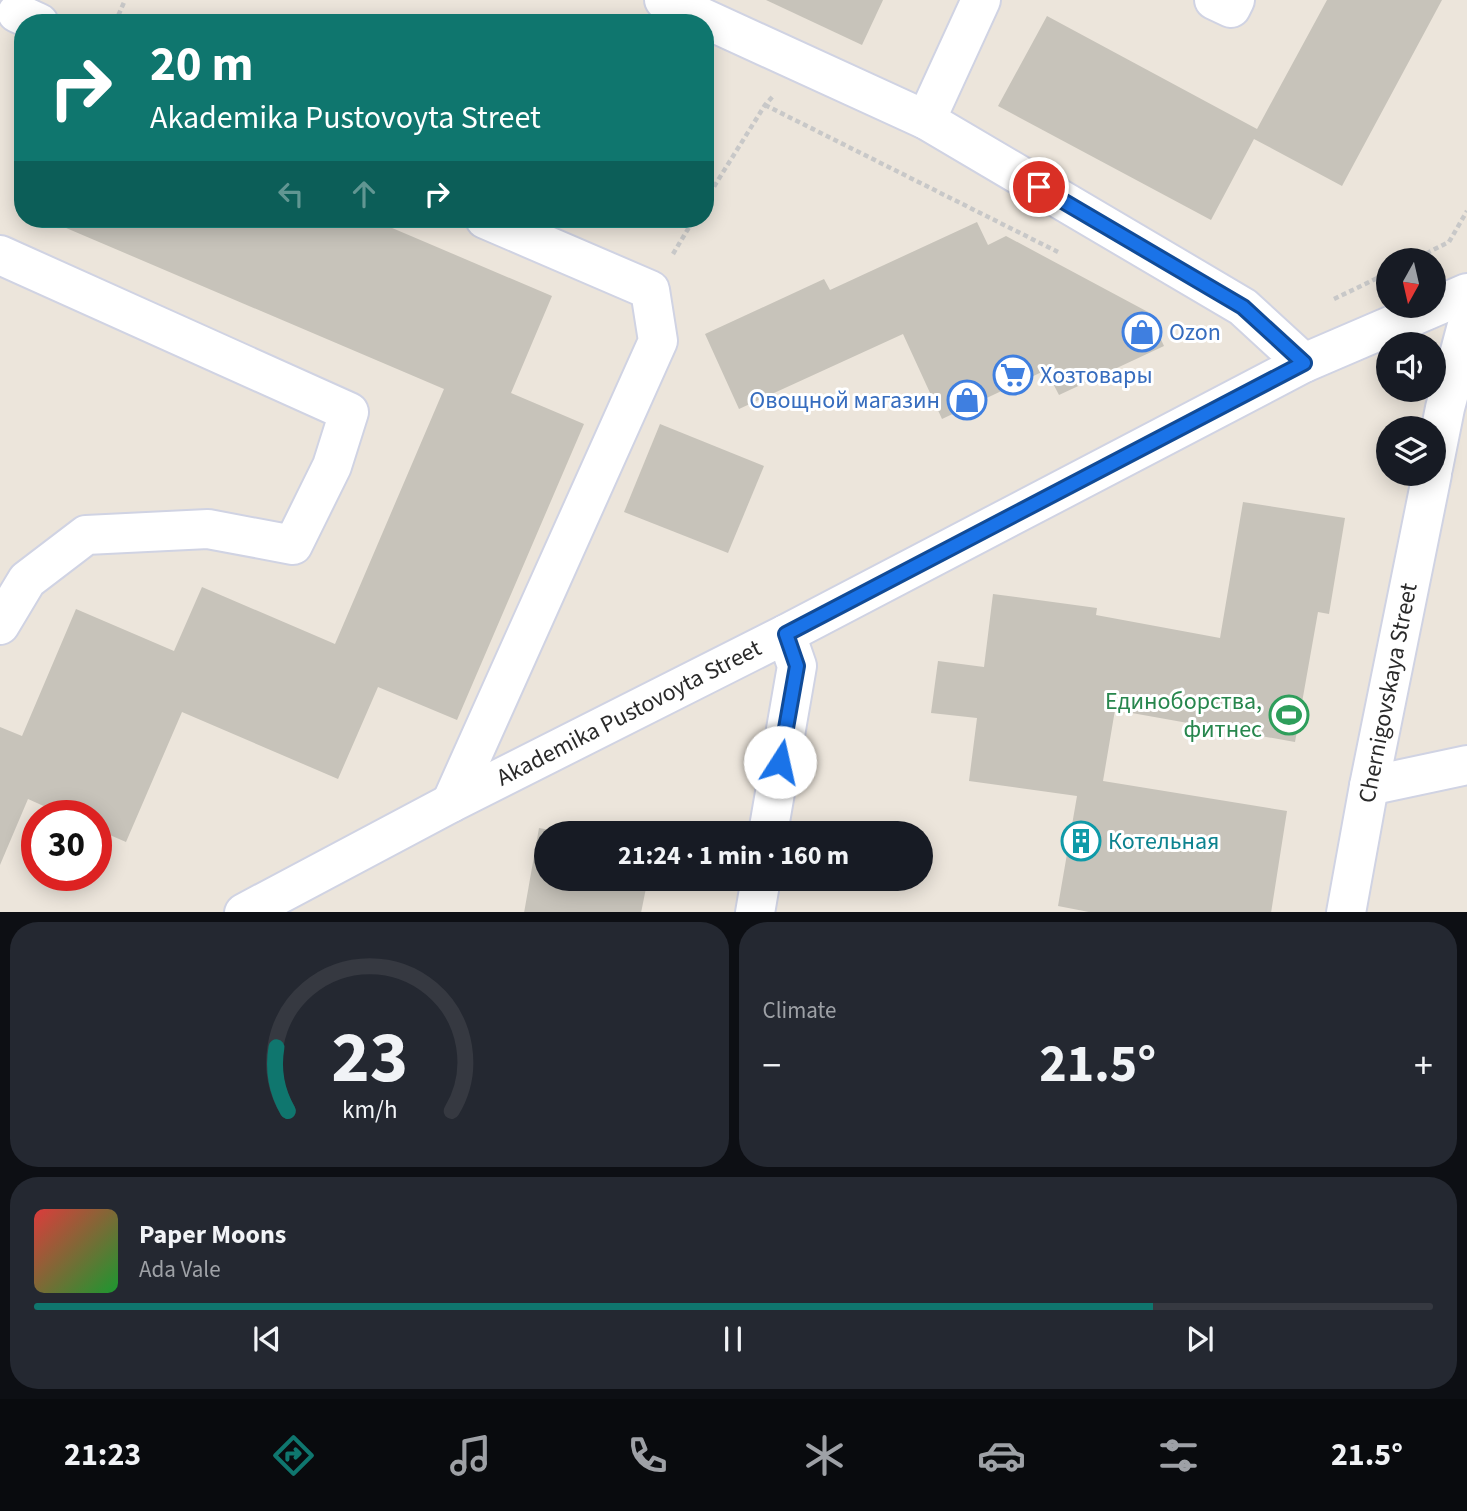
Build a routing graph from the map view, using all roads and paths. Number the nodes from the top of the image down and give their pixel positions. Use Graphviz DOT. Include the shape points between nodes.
graph roads {
  1 [pos="664,0"];
  2 [pos="981,0"];
  3 [pos="1214,0"];
  4 [pos="1235,0"];
  5 [pos="695,14"];
  6 [pos="714,23"];
  7 [pos="802,63"];
  8 [pos="765,105"];
  9 [pos="926,120"];
  10 [pos="714,187"];
  11 [pos="1467,211"];
  12 [pos="506,228"];
  13 [pos="1437,248"];
  14 [pos="0,255"];
  15 [pos="1070,258"];
  16 [pos="1376,278"];
  17 [pos="1467,293"];
  18 [pos="1333,300"];
  19 [pos="1467,325"];
  20 [pos="1304,363"];
  21 [pos="1443,416"];
  22 [pos="1430,486"];
  23 [pos="0,625"];
  24 [pos="786,634"];
  25 [pos="1467,765"];
  26 [pos="1369,786"];
  27 [pos="452,803"];
  28 [pos="770,821"];
  29 [pos="759,891"];
  30 [pos="244,912"];
  31 [pos="755,912"];
  32 [pos="1348,912"];
  1 -- 5 [label="street"];
  2 -- 9 [label="street"];
  3 -- 4 [label="street" via="1231,8"];
  6 -- 7 [label="street"];
  7 -- 8 [label="path"];
  7 -- 9 [label="street"];
  8 -- 10 [label="path"];
  8 -- 15 [label="path"];
  9 -- 20 [label="street" via="1243,307"];
  11 -- 13 [label="path" via="1449,242"];
  12 -- 27 [label="street" via="650,290 658,341"];
  14 -- 23 [label="street" via="349,412 332,466 293,545 208,529 86,535 27,580"];
  16 -- 18 [label="path"];
  17 -- 20 [label="street, Akademika Pustovoyta Street"];
  19 -- 21 [label="street"];
  20 -- 24 [label="street, Akademika Pustovoyta Street"];
  22 -- 26 [label="street, Chernigovskaya Street"];
  24 -- 27 [label="street, Akademika Pustovoyta Street"];
  24 -- 28 [label="street" via="797,666"];
  25 -- 26 [label="street"];
  26 -- 32 [label="street, Chernigovskaya Street"];
  27 -- 30 [label="street, Akademika Pustovoyta Street"];
  29 -- 31 [label="street"];
}
